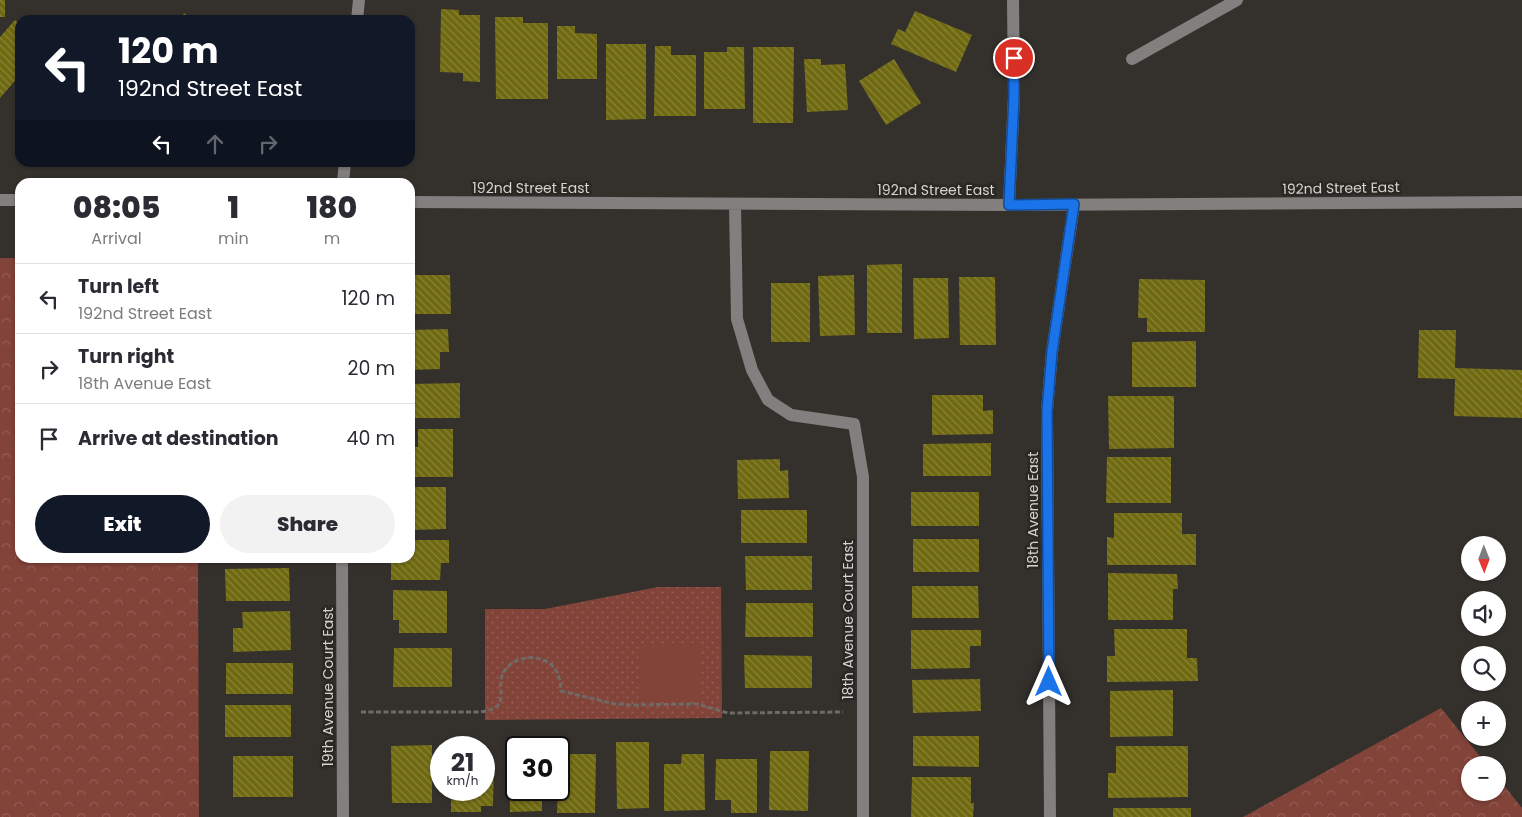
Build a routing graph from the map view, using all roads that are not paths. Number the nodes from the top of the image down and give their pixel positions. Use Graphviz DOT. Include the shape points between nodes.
graph roads {
  1 [pos="359,0"];
  2 [pos="1013,0"];
  3 [pos="1237,0"];
  4 [pos="358,15"];
  5 [pos="1132,59"];
  6 [pos="0,200"];
  7 [pos="15,200"];
  8 [pos="415,202"];
  9 [pos="1522,202"];
  10 [pos="734,204"];
  11 [pos="1074,204"];
  12 [pos="1009,205"];
  13 [pos="342,563"];
  14 [pos="343,817"];
  15 [pos="863,817"];
  16 [pos="1050,817"];
  1 -- 4 [label="street"];
  2 -- 12 [label="street" via="1014,96"];
  3 -- 5 [label="street"];
  6 -- 7 [label="street"];
  8 -- 10 [label="street, 192nd Street East"];
  9 -- 11 [label="street, 192nd Street East"];
  10 -- 12 [label="street, 192nd Street East"];
  10 -- 15 [label="street, 18th Avenue Court East" via="737,319 752,370 768,400 791,415 854,424 863,478"];
  11 -- 12 [label="street, 192nd Street East"];
  11 -- 16 [label="street, 18th Avenue East" via="1052,352 1047,411"];
  13 -- 14 [label="street, 19th Avenue Court East"];
}
